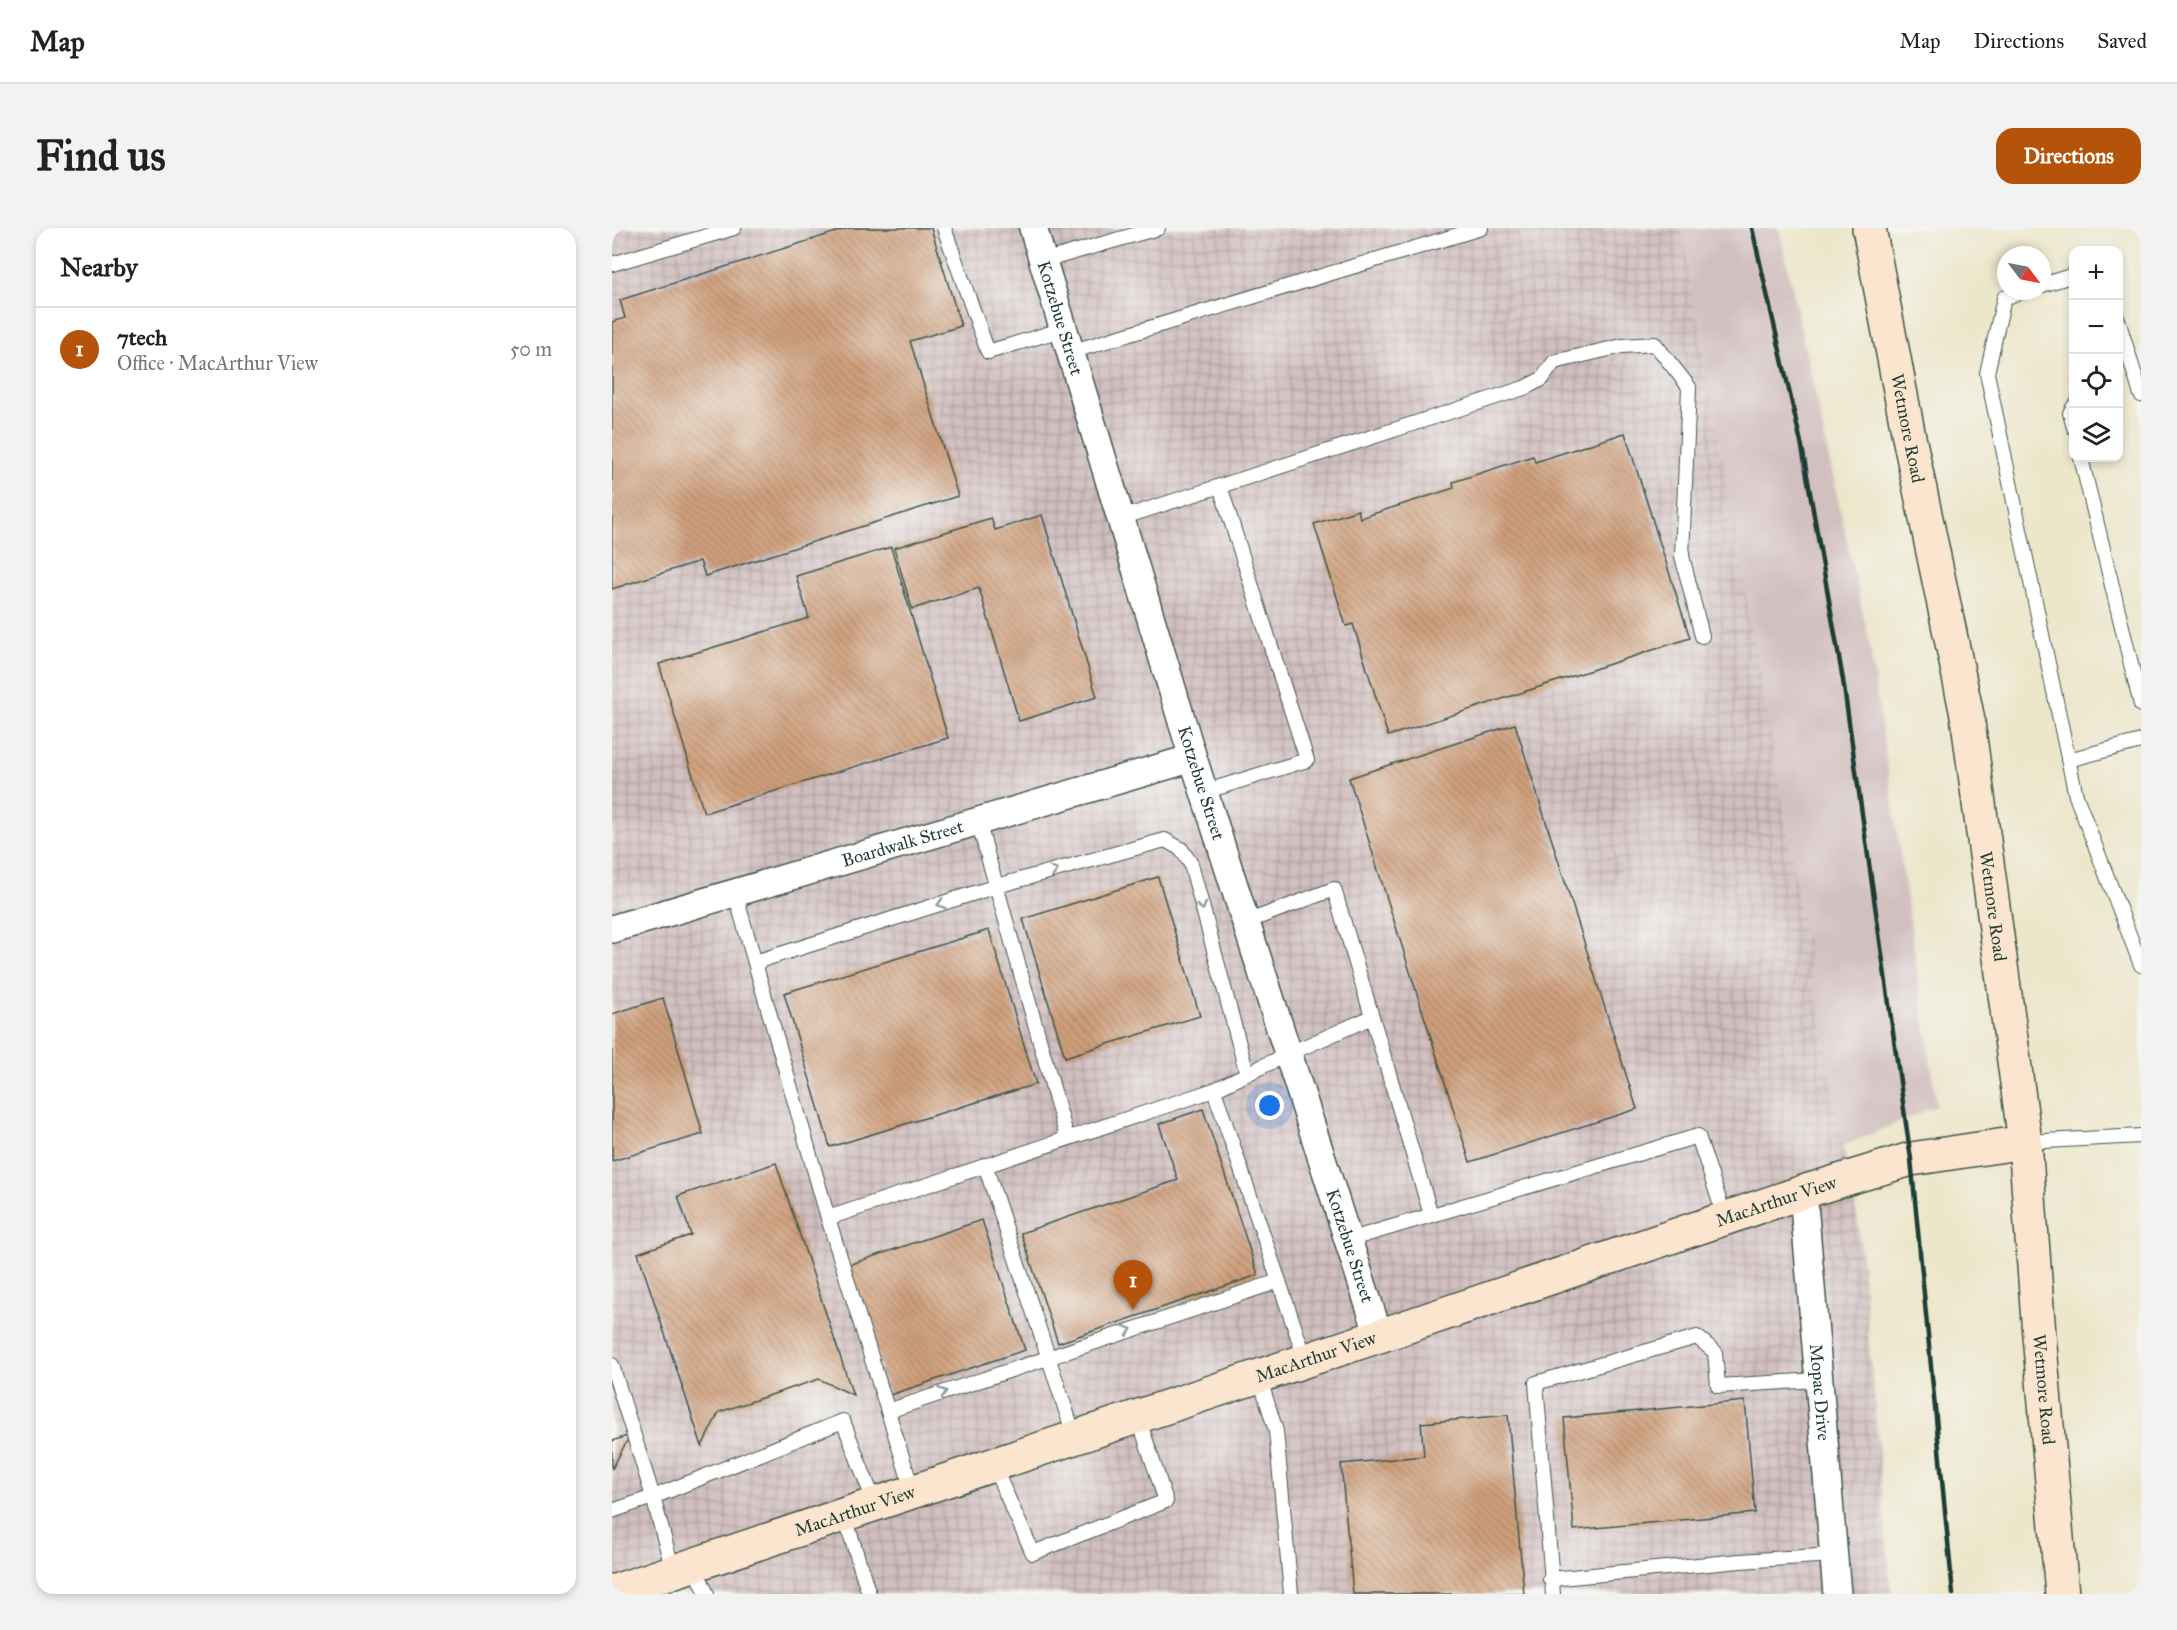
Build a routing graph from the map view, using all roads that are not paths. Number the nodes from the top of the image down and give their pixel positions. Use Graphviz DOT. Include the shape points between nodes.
graph roads {
  1 [pos="734,228"];
  2 [pos="944,228"];
  3 [pos="1033,228"];
  4 [pos="1158,228"];
  5 [pos="1481,228"];
  6 [pos="1869,228"];
  7 [pos="1043,261"];
  8 [pos="612,264"];
  9 [pos="2069,276"];
  10 [pos="2051,282"];
  11 [pos="2004,300"];
  12 [pos="1067,340"];
  13 [pos="2125,362"];
  14 [pos="2141,395"];
  15 [pos="2082,462"];
  16 [pos="1220,486"];
  17 [pos="1121,518"];
  18 [pos="1702,636"];
  19 [pos="2141,705"];
  20 [pos="2141,741"];
  21 [pos="1193,758"];
  22 [pos="2068,760"];
  23 [pos="1204,792"];
  24 [pos="978,821"];
  25 [pos="997,886"];
  26 [pos="735,893"];
  27 [pos="1246,922"];
  28 [pos="612,929"];
  29 [pos="755,962"];
  30 [pos="2141,965"];
  31 [pos="1372,1017"];
  32 [pos="1288,1054"];
  33 [pos="1247,1074"];
  34 [pos="1214,1090"];
  35 [pos="2141,1136"];
  36 [pos="1067,1138"];
  37 [pos="2025,1142"];
  38 [pos="985,1166"];
  39 [pos="1803,1192"];
  40 [pos="1431,1215"];
  41 [pos="828,1218"];
  42 [pos="1725,1218"];
  43 [pos="1348,1240"];
  44 [pos="1279,1281"];
  45 [pos="1379,1336"];
  46 [pos="1048,1356"];
  47 [pos="1306,1361"];
  48 [pos="612,1365"];
  49 [pos="1259,1376"];
  50 [pos="1819,1380"];
  51 [pos="888,1411"];
  52 [pos="1138,1417"];
  53 [pos="1075,1438"];
  54 [pos="993,1465"];
  55 [pos="913,1492"];
  56 [pos="653,1497"];
  57 [pos="875,1504"];
  58 [pos="612,1511"];
  59 [pos="844,1515"];
  60 [pos="1834,1555"];
  61 [pos="691,1577"];
  62 [pos="1550,1580"];
  63 [pos="612,1592"];
  64 [pos="869,1594"];
  65 [pos="1291,1594"];
  66 [pos="1552,1594"];
  67 [pos="1837,1594"];
  68 [pos="2062,1594"];
  1 -- 8 [label="lane"];
  2 -- 12 [label="lane" via="988,352"];
  3 -- 7 [label="street, Kotzebue Street"];
  4 -- 7 [label="lane"];
  5 -- 12 [label="lane"];
  6 -- 37 [label="street, Wetmore Road" via="1967,715"];
  7 -- 12 [label="street, Kotzebue Street"];
  9 -- 10 [label="lane"];
  11 -- 22 [label="lane" via="1987,373"];
  12 -- 17 [label="street, Kotzebue Street"];
  13 -- 14 [label="lane"];
  15 -- 19 [label="lane"];
  16 -- 17 [label="lane"];
  16 -- 18 [label="lane" via="1524,388 1542,379 1554,362 1622,346 1655,344 1689,387 1682,556"];
  16 -- 23 [label="lane" via="1307,760"];
  17 -- 21 [label="street, Kotzebue Street"];
  20 -- 22 [label="lane"];
  21 -- 23 [label="street, Kotzebue Street"];
  21 -- 24 [label="street, Boardwalk Street"];
  22 -- 30 [label="lane" via="2076,796"];
  23 -- 27 [label="street, Kotzebue Street"];
  24 -- 25 [label="lane"];
  24 -- 26 [label="street, Boardwalk Street"];
  25 -- 29 [label="lane, one-way"];
  25 -- 33 [label="lane, one-way" via="1165,840 1181,849 1191,864"];
  25 -- 36 [label="lane"];
  26 -- 28 [label="street, Boardwalk Street"];
  26 -- 29 [label="lane"];
  27 -- 31 [label="lane" via="1334,889"];
  27 -- 32 [label="street, Kotzebue Street"];
  29 -- 41 [label="lane"];
  31 -- 32 [label="lane"];
  31 -- 40 [label="lane"];
  32 -- 33 [label="lane"];
  32 -- 43 [label="street, Kotzebue Street"];
  33 -- 34 [label="lane"];
  34 -- 36 [label="lane"];
  34 -- 44 [label="lane"];
  35 -- 37 [label="lane"];
  36 -- 38 [label="lane"];
  37 -- 39 [label="street, MacArthur View" via="1911,1159"];
  37 -- 68 [label="street, Wetmore Road"];
  38 -- 41 [label="lane"];
  38 -- 46 [label="lane"];
  39 -- 42 [label="street, MacArthur View"];
  39 -- 50 [label="street, Mopac Drive"];
  40 -- 42 [label="lane" via="1698,1136"];
  40 -- 43 [label="lane"];
  41 -- 51 [label="lane"];
  42 -- 45 [label="street, MacArthur View"];
  43 -- 45 [label="street, Kotzebue Street"];
  46 -- 44 [label="lane, one-way"];
  44 -- 47 [label="lane"];
  45 -- 47 [label="street, MacArthur View"];
  51 -- 46 [label="lane, one-way"];
  46 -- 53 [label="lane"];
  47 -- 49 [label="street, MacArthur View"];
  48 -- 56 [label="lane"];
  49 -- 52 [label="street, MacArthur View"];
  49 -- 65 [label="lane" via="1276,1431"];
  50 -- 60 [label="street, Mopac Drive"];
  50 -- 62 [label="lane" via="1718,1386 1715,1352 1697,1337 1536,1383"];
  51 -- 55 [label="lane"];
  52 -- 53 [label="street, MacArthur View"];
  52 -- 54 [label="lane" via="1166,1501 1033,1552"];
  53 -- 54 [label="street, MacArthur View"];
  54 -- 55 [label="street, MacArthur View"];
  55 -- 57 [label="street, MacArthur View"];
  56 -- 57 [label="lane" via="843,1421"];
  56 -- 58 [label="lane"];
  56 -- 61 [label="lane"];
  57 -- 59 [label="street, MacArthur View"];
  59 -- 61 [label="street, MacArthur View"];
  59 -- 64 [label="lane"];
  60 -- 62 [label="lane"];
  60 -- 67 [label="street, Mopac Drive"];
  61 -- 63 [label="street, MacArthur View"];
  62 -- 66 [label="lane"];
}
